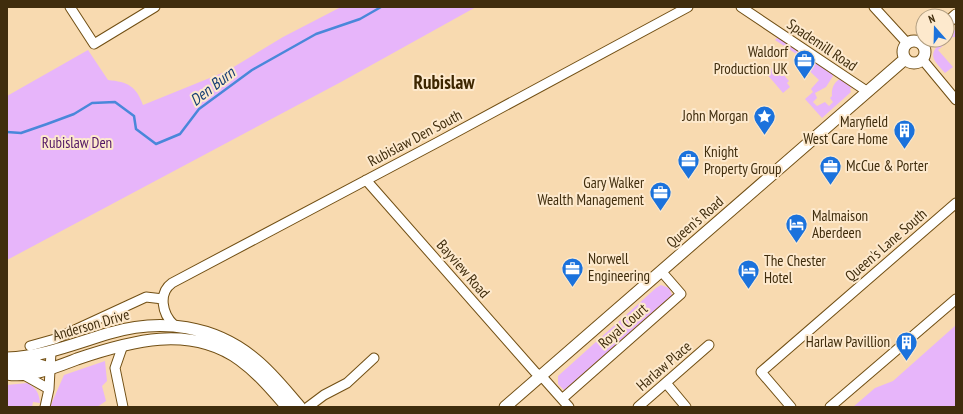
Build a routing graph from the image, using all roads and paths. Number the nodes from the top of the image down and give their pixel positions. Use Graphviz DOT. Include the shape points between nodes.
graph roads {
  1 [pos="70,7"];
  2 [pos="155,7"];
  3 [pos="688,7"];
  4 [pos="741,7"];
  5 [pos="874,7"];
  6 [pos="915,41"];
  7 [pos="906,43"];
  8 [pos="925,48"];
  9 [pos="905,59"];
  10 [pos="922,59"];
  11 [pos="868,92"];
  12 [pos="956,100"];
  13 [pos="366,180"];
  14 [pos="956,203"];
  15 [pos="661,271"];
  16 [pos="163,299"];
  17 [pos="956,299"];
  18 [pos="174,325"];
  19 [pos="123,345"];
  20 [pos="709,345"];
  21 [pos="30,346"];
  22 [pos="51,352"];
  23 [pos="7,358"];
  24 [pos="374,358"];
  25 [pos="7,366"];
  26 [pos="50,369"];
  27 [pos="7,374"];
  28 [pos="24,375"];
  29 [pos="540,376"];
  30 [pos="666,383"];
  31 [pos="117,386"];
  32 [pos="49,389"];
  33 [pos="108,389"];
  34 [pos="562,399"];
  35 [pos="45,407"];
  36 [pos="123,407"];
  37 [pos="287,407"];
  38 [pos="300,407"];
  39 [pos="308,407"];
  40 [pos="505,407"];
  41 [pos="569,407"];
  42 [pos="638,407"];
  43 [pos="686,407"];
  44 [pos="792,407"];
  45 [pos="830,407"];
  1 -- 2 [label="street" via="94,44"];
  3 -- 13 [label="street, Rubislaw Den South"];
  4 -- 11 [label="street, Spademill Road"];
  5 -- 7 [label="street"];
  6 -- 7 [label="main road"];
  7 -- 9 [label="main road" via="903,51"];
  8 -- 10 [label="main road"];
  9 -- 10 [label="main road" via="914,63"];
  9 -- 11 [label="main road, Queen's Road"];
  10 -- 12 [label="street"];
  11 -- 15 [label="main road, Queen's Road"];
  13 -- 16 [label="street, Rubislaw Den South" via="172,283 164,289"];
  13 -- 29 [label="street, Bayview Road"];
  14 -- 44 [label="street, Queen's Lane South" via="761,372"];
  15 -- 29 [label="main road, Queen's Road"];
  15 -- 34 [label="street, Royal Court" via="681,294"];
  16 -- 18 [label="street" via="168,320"];
  16 -- 21 [label="street" via="146,297 55,339"];
  17 -- 45 [label="street"];
  18 -- 22 [label="main road, Anderson Drive" via="146,325 123,329"];
  18 -- 38 [label="main road, Anderson Drive" via="212,334 245,351 269,372"];
  19 -- 26 [label="main road, Anderson Drive"];
  19 -- 31 [label="street" via="115,368"];
  19 -- 37 [label="main road, Anderson Drive" via="170,338 193,339 210,345 233,355 252,369"];
  20 -- 30 [label="street, Harlaw Place"];
  22 -- 23 [label="main road, Anderson Drive"];
  22 -- 26 [label="street"];
  24 -- 39 [label="street" via="347,383"];
  25 -- 26 [label="main road" via="36,364"];
  26 -- 28 [label="main road, Anderson Drive"];
  26 -- 32 [label="street"];
  27 -- 28 [label="main road, Anderson Drive"];
  28 -- 32 [label="street"];
  29 -- 34 [label="street, Bayview Road"];
  29 -- 40 [label="main road, Queen's Road"];
  30 -- 42 [label="street, Harlaw Place"];
  30 -- 43 [label="street"];
  31 -- 33 [label="street"];
  31 -- 36 [label="street"];
  32 -- 35 [label="street"];
  34 -- 41 [label="street, Bayview Road"];
}
